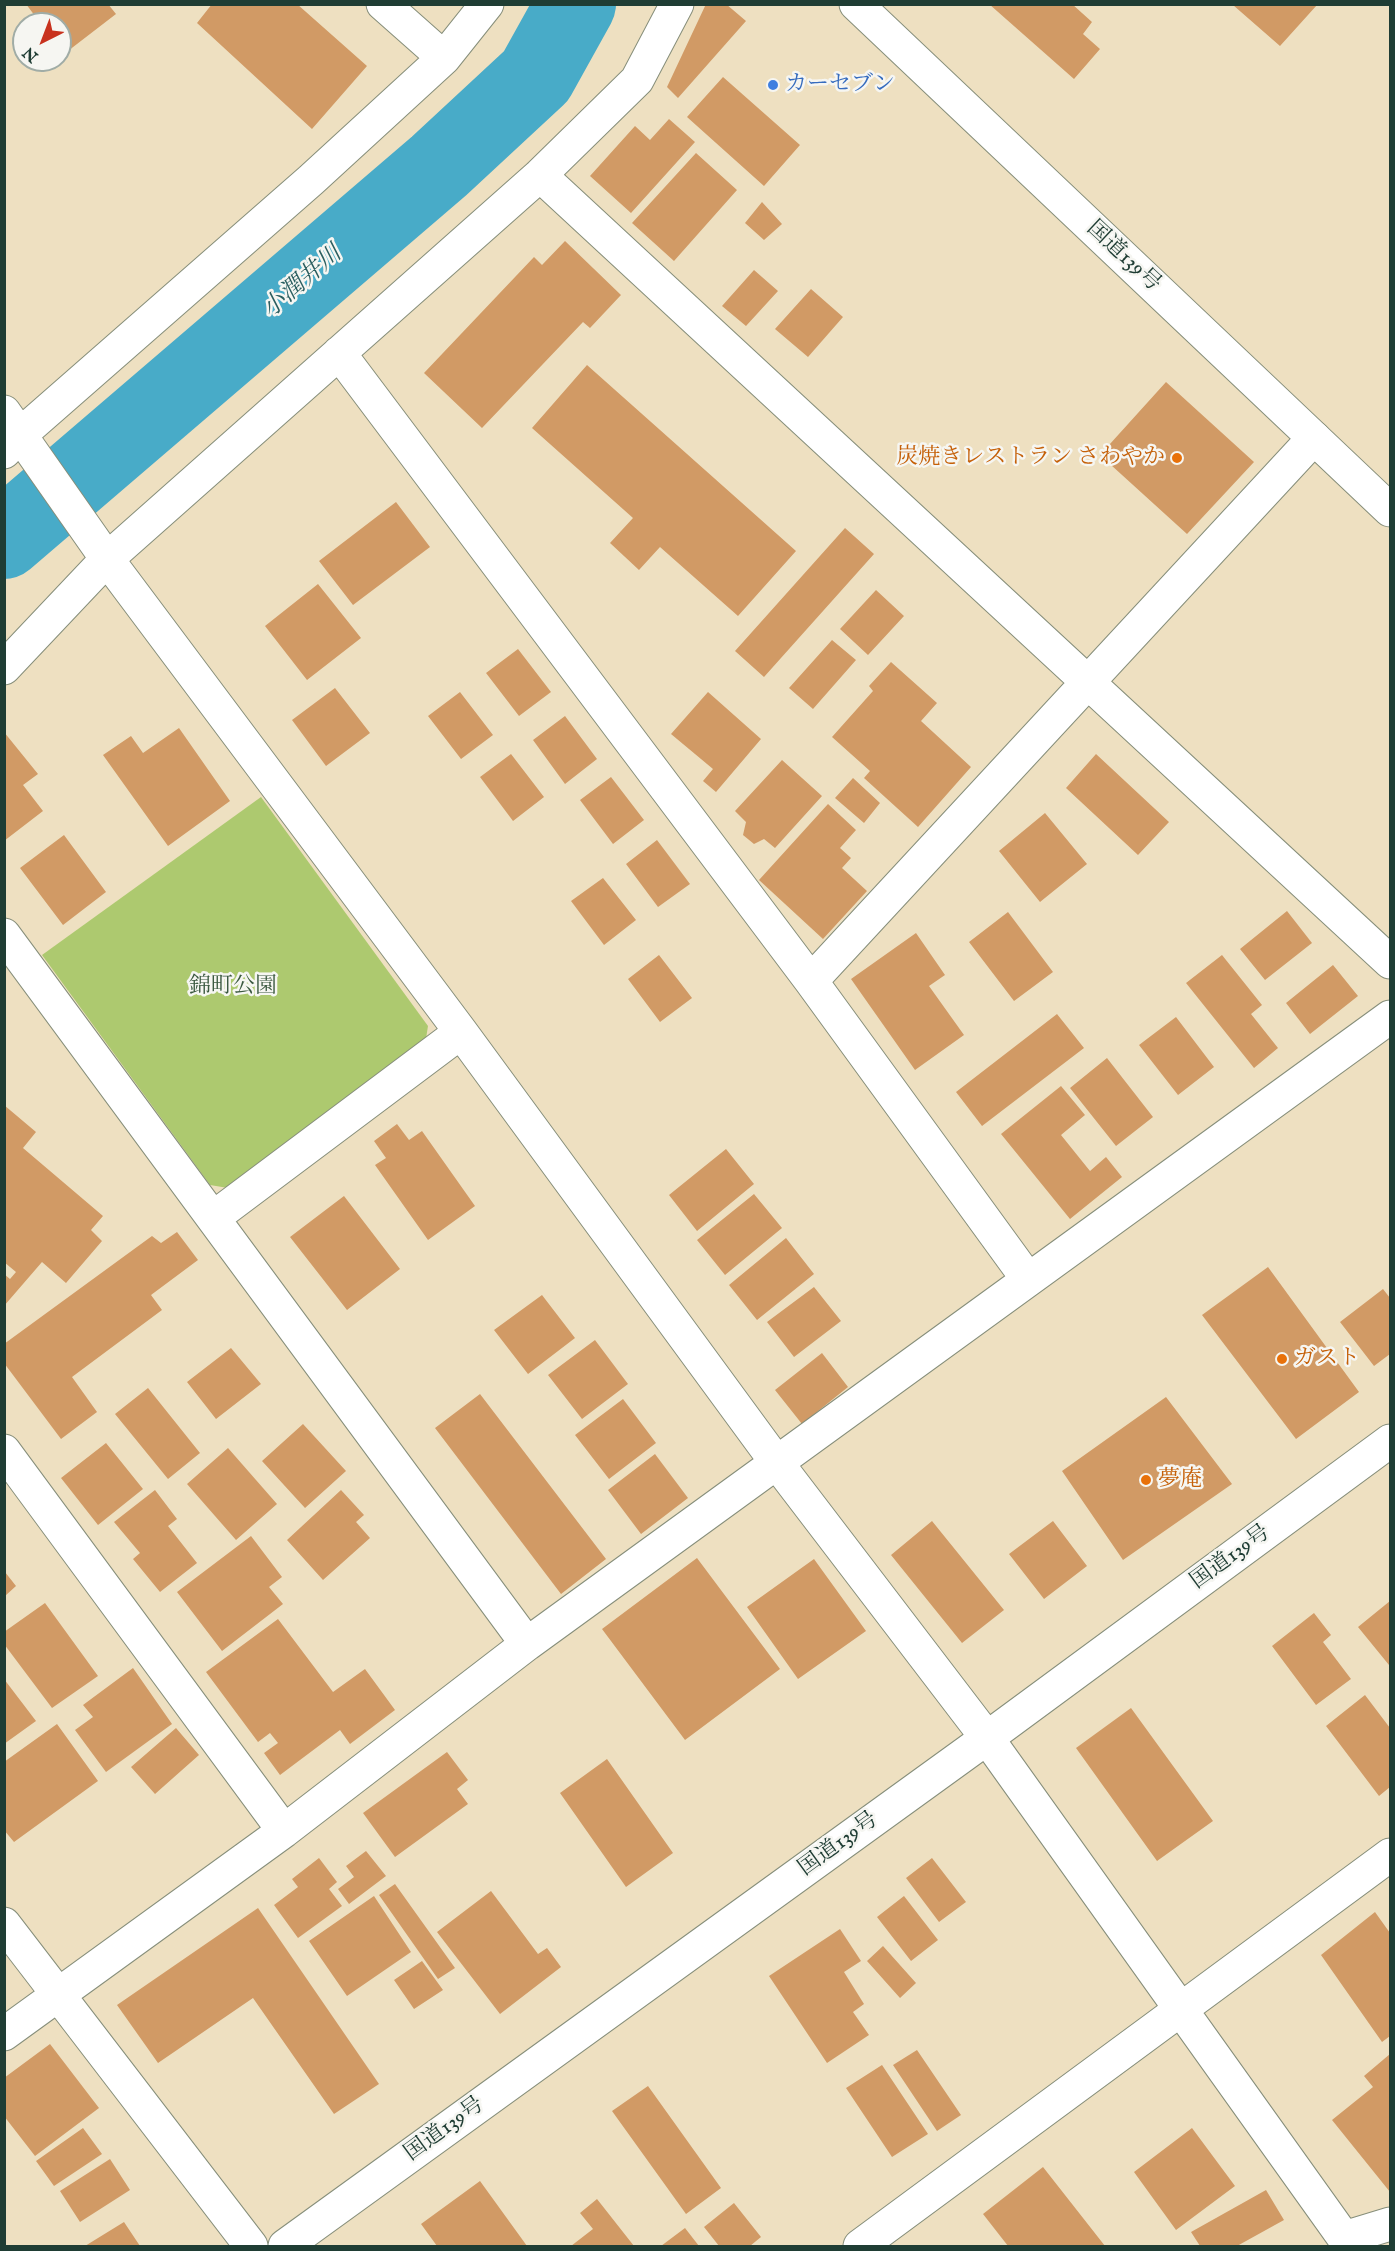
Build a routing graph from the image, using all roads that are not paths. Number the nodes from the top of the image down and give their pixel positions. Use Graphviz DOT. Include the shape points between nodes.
graph roads {
  1 [pos="382,4"];
  2 [pos="487,4"];
  3 [pos="677,4"];
  4 [pos="856,4"];
  5 [pos="444,58"];
  6 [pos="540,176"];
  7 [pos="339,353"];
  8 [pos="10,432"];
  9 [pos="1314,438"];
  10 [pos="1390,510"];
  11 [pos="107,559"];
  12 [pos="4,668"];
  13 [pos="1089,683"];
  14 [pos="4,935"];
  15 [pos="1390,962"];
  16 [pos="811,981"];
  17 [pos="1390,1017"];
  18 [pos="460,1032"];
  19 [pos="213,1218"];
  20 [pos="1028,1278"];
  21 [pos="1390,1441"];
  22 [pos="4,1451"];
  23 [pos="777,1463"];
  24 [pos="527,1644"];
  25 [pos="987,1738"];
  26 [pos="284,1831"];
  27 [pos="1390,1855"];
  28 [pos="4,1924"];
  29 [pos="58,1995"];
  30 [pos="1181,2008"];
  31 [pos="4,2034"];
  32 [pos="1390,2224"];
  33 [pos="1346,2242"];
  34 [pos="251,2247"];
  35 [pos="285,2247"];
  36 [pos="860,2247"];
  1 -- 5 [label="main road"];
  2 -- 5 [label="main road"];
  3 -- 6 [label="main road" via="637,80"];
  4 -- 9 [label="main road, 国道139号"];
  5 -- 8 [label="main road" via="311,180"];
  6 -- 7 [label="main road"];
  6 -- 13 [label="main road"];
  7 -- 11 [label="main road"];
  7 -- 16 [label="main road"];
  8 -- 11 [label="main road"];
  9 -- 10 [label="main road, 国道139号"];
  9 -- 13 [label="main road"];
  11 -- 12 [label="main road"];
  11 -- 18 [label="main road"];
  13 -- 15 [label="main road"];
  13 -- 16 [label="main road"];
  14 -- 19 [label="main road"];
  16 -- 20 [label="main road"];
  17 -- 20 [label="main road"];
  18 -- 19 [label="main road"];
  18 -- 23 [label="main road"];
  19 -- 24 [label="main road"];
  20 -- 23 [label="main road"];
  21 -- 25 [label="main road, 国道139号"];
  22 -- 26 [label="main road"];
  23 -- 24 [label="main road"];
  23 -- 25 [label="main road"];
  24 -- 26 [label="main road"];
  25 -- 30 [label="main road"];
  25 -- 35 [label="main road, 国道139号"];
  26 -- 29 [label="main road"];
  27 -- 30 [label="main road"];
  28 -- 29 [label="main road"];
  29 -- 31 [label="main road"];
  29 -- 34 [label="main road"];
  30 -- 33 [label="main road"];
  30 -- 36 [label="main road"];
  32 -- 33 [label="main road"];
}
